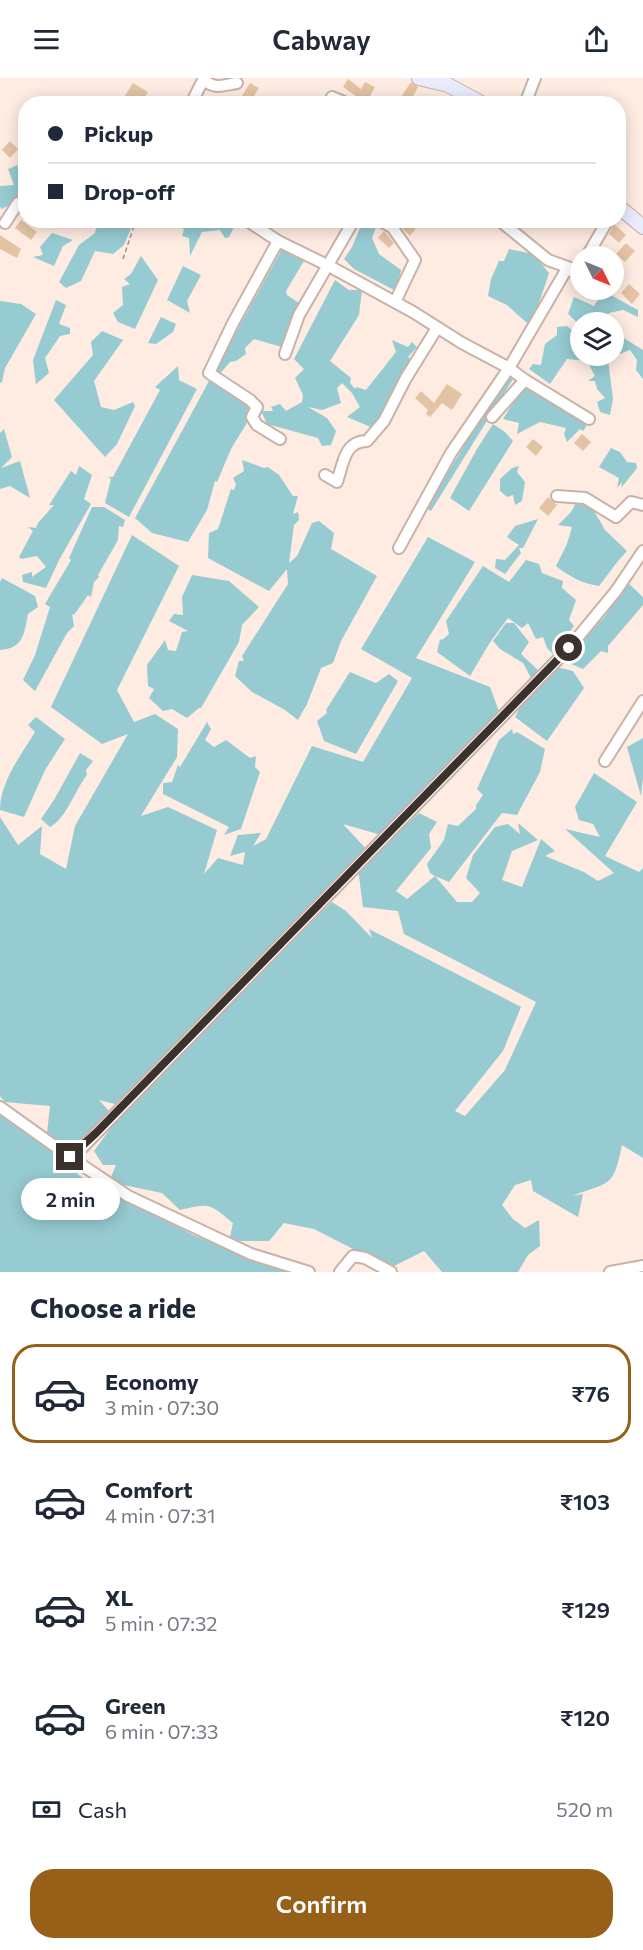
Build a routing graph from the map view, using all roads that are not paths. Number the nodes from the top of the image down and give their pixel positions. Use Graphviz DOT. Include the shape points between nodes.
graph roads {
  1 [pos="418,78"];
  2 [pos="535,78"];
  3 [pos="203,79"];
  4 [pos="237,83"];
  5 [pos="194,96"];
  6 [pos="468,96"];
  7 [pos="528,96"];
  8 [pos="18,203"];
  9 [pos="626,213"];
  10 [pos="5,223"];
  11 [pos="643,227"];
  12 [pos="258,228"];
  13 [pos="350,228"];
  14 [pos="396,228"];
  15 [pos="510,228"];
  16 [pos="603,228"];
  17 [pos="278,241"];
  18 [pos="593,246"];
  19 [pos="570,265"];
  20 [pos="329,266"];
  21 [pos="570,270"];
  22 [pos="395,302"];
  23 [pos="437,328"];
  24 [pos="285,354"];
  25 [pos="509,368"];
  26 [pos="525,380"];
  27 [pos="492,417"];
  28 [pos="589,419"];
  29 [pos="280,439"];
  30 [pos="324,475"];
  31 [pos="558,496"];
  32 [pos="643,505"];
  33 [pos="399,548"];
  34 [pos="643,551"];
  35 [pos="643,701"];
  36 [pos="605,761"];
  37 [pos="0,1107"];
  38 [pos="70,1157"];
  39 [pos="643,1266"];
  40 [pos="309,1272"];
  41 [pos="340,1272"];
  42 [pos="391,1272"];
  43 [pos="610,1272"];
  1 -- 6 [label="main road" via="448,85"];
  2 -- 7 [label="street"];
  3 -- 4 [label="street" via="212,86"];
  3 -- 5 [label="street"];
  8 -- 10 [label="street"];
  9 -- 11 [label="main road"];
  12 -- 17 [label="street"];
  13 -- 20 [label="street"];
  14 -- 22 [label="street" via="415,260"];
  15 -- 19 [label="street" via="548,260"];
  16 -- 18 [label="street"];
  17 -- 20 [label="street"];
  17 -- 29 [label="street" via="209,373 250,400 257,407 252,417 257,425"];
  20 -- 22 [label="street"];
  20 -- 24 [label="street" via="299,315"];
  21 -- 25 [label="street" via="565,272"];
  22 -- 23 [label="street"];
  23 -- 25 [label="street"];
  23 -- 30 [label="street" via="384,421 367,441 352,445 337,482"];
  25 -- 26 [label="street"];
  25 -- 33 [label="street" via="451,453"];
  26 -- 27 [label="street"];
  26 -- 28 [label="street"];
  31 -- 32 [label="street" via="585,498 616,517 632,501"];
  34 -- 38 [label="street" via="569,648"];
  35 -- 36 [label="street"];
  37 -- 38 [label="street"];
  38 -- 40 [label="street" via="128,1196 251,1254"];
  39 -- 43 [label="street"];
  41 -- 42 [label="street" via="353,1256"];
}
